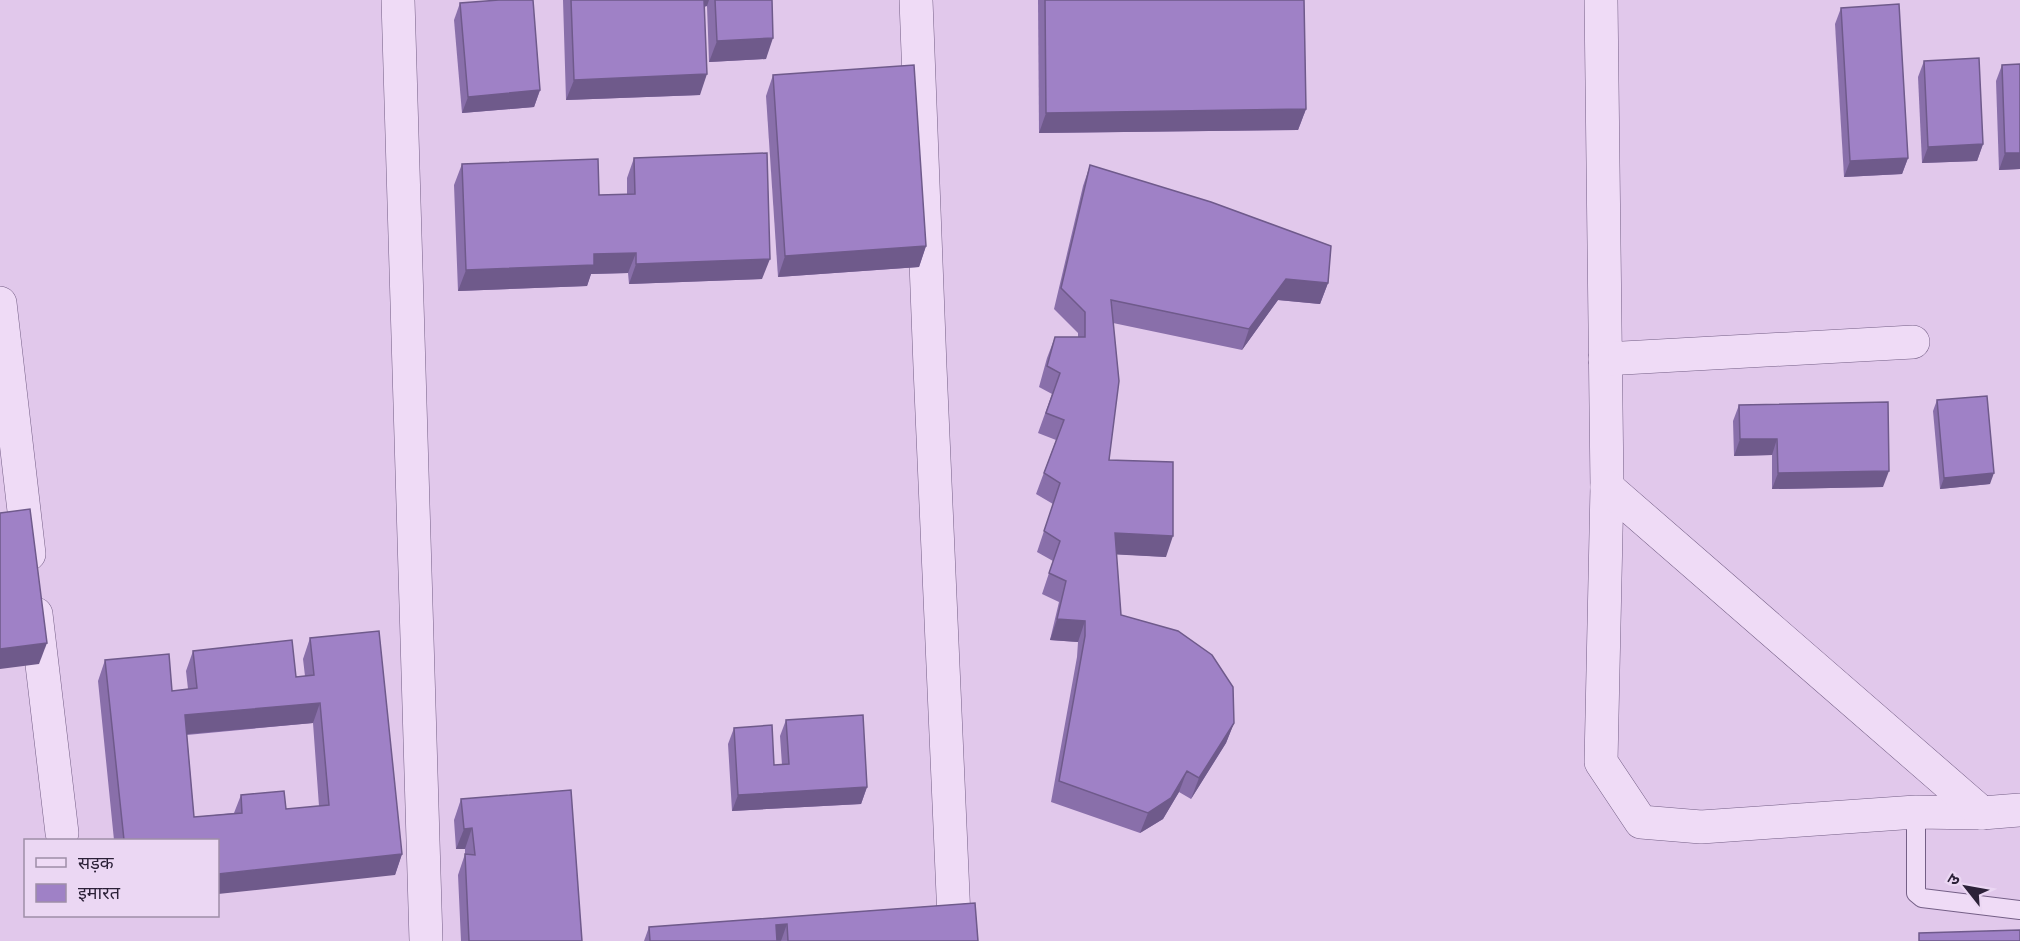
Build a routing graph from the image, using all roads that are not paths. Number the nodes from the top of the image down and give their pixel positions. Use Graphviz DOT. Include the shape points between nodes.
graph roads {
  1 [pos="398,0"];
  2 [pos="916,0"];
  3 [pos="1601,0"];
  4 [pos="0,303"];
  5 [pos="1913,342"];
  6 [pos="1605,359"];
  7 [pos="10,483"];
  8 [pos="1607,487"];
  9 [pos="2020,810"];
  10 [pos="1916,812"];
  11 [pos="1983,813"];
  12 [pos="62,833"];
  13 [pos="2020,910"];
  14 [pos="426,941"];
  15 [pos="955,941"];
  1 -- 14 [label="street"];
  2 -- 15 [label="street"];
  3 -- 6 [label="street"];
  4 -- 7 [label="street"];
  5 -- 6 [label="street"];
  6 -- 8 [label="street"];
  7 -- 12 [label="street"];
  8 -- 10 [label="street" via="1601,762 1641,822 1701,827"];
  8 -- 11 [label="street"];
  9 -- 11 [label="street"];
  10 -- 11 [label="street"];
  10 -- 13 [label="lane" via="1916,893 1922,898"];
}
